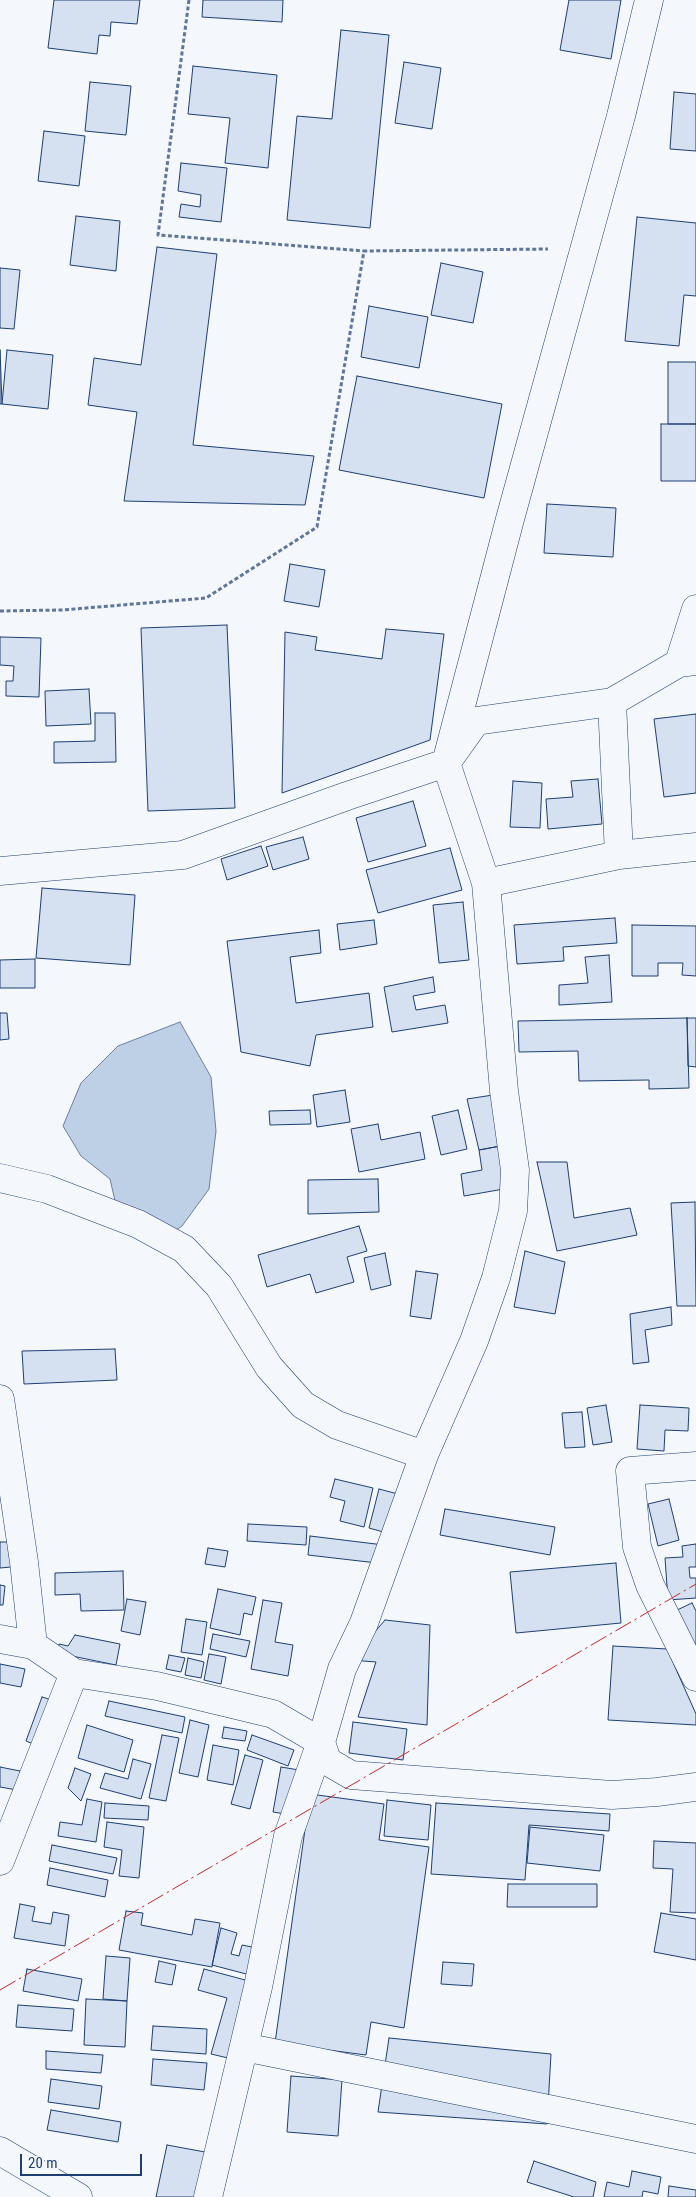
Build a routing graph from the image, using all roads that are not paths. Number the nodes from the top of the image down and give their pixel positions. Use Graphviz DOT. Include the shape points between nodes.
graph roads {
  1 [pos="649,0"];
  2 [pos="696,609"];
  3 [pos="688,662"];
  4 [pos="612,702"];
  5 [pos="446,764"];
  6 [pos="696,847"];
  7 [pos="619,855"];
  8 [pos="0,871"];
  9 [pos="486,883"];
  10 [pos="0,1178"];
  11 [pos="0,1399"];
  12 [pos="424,1455"];
  13 [pos="696,1466"];
  14 [pos="0,1639"];
  15 [pos="33,1645"];
  16 [pos="74,1673"];
  17 [pos="696,1677"];
  18 [pos="321,1742"];
  19 [pos="696,1787"];
  20 [pos="0,1861"];
  21 [pos="244,2047"];
  22 [pos="696,2139"];
  23 [pos="0,2151"];
  24 [pos="78,2197"];
  25 [pos="208,2197"];
  1 -- 5 [label="street"];
  2 -- 3 [label="street"];
  3 -- 4 [label="street"];
  4 -- 5 [label="street" via="476,721"];
  4 -- 7 [label="street"];
  5 -- 8 [label="street" via="183,855"];
  5 -- 9 [label="street"];
  6 -- 7 [label="street"];
  7 -- 9 [label="street"];
  9 -- 12 [label="street" via="504,1091 515,1170 513,1211 496,1278 474,1341"];
  10 -- 12 [label="street" via="47,1189 138,1224 184,1249 219,1286 269,1367 303,1405 337,1425"];
  11 -- 15 [label="street"];
  12 -- 18 [label="street" via="364,1624 342,1669"];
  13 -- 17 [label="street" via="630,1470 637,1547 650,1585"];
  14 -- 15 [label="street"];
  15 -- 16 [label="street"];
  16 -- 18 [label="street" via="157,1686 273,1714"];
  16 -- 20 [label="street"];
  18 -- 19 [label="street" via="327,1762 350,1775 612,1795"];
  18 -- 21 [label="street" via="288,1836"];
  21 -- 22 [label="street"];
  21 -- 25 [label="street"];
  23 -- 24 [label="street"];
}
